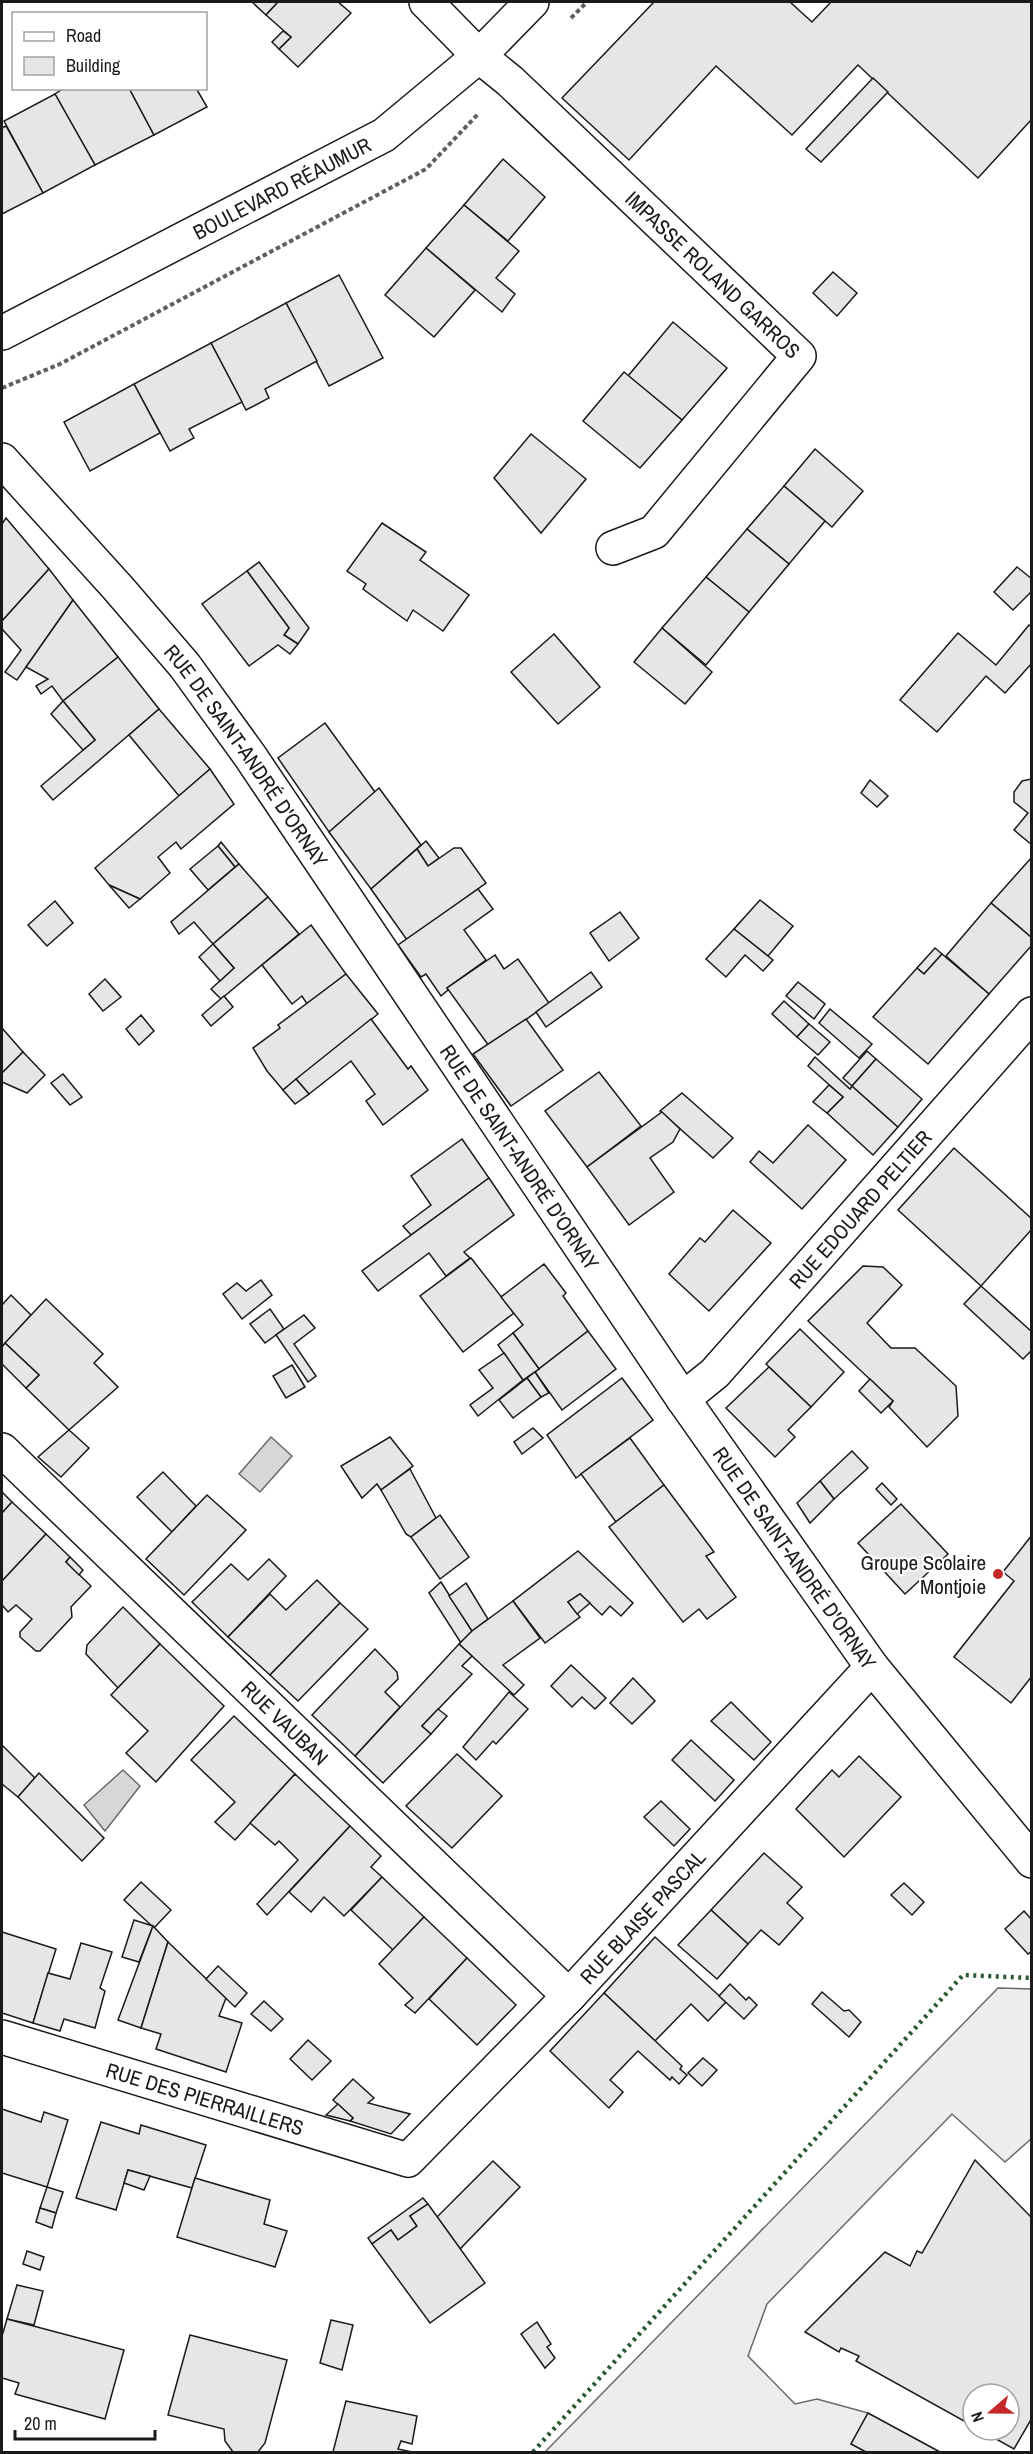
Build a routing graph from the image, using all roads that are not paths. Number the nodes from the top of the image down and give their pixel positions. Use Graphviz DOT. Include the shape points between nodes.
graph roads {
  1 [pos="426,2"];
  2 [pos="532,2"];
  3 [pos="479,56"];
  4 [pos="2,333"];
  5 [pos="6,474"];
  6 [pos="613,548"];
  7 [pos="1032,1014"];
  8 [pos="683,1399"];
  9 [pos="2,1450"];
  10 [pos="872,1667"];
  11 [pos="1032,1861"];
  12 [pos="569,1996"];
  13 [pos="2,2037"];
  14 [pos="408,2160"];
  1 -- 3 [label="street, IMPASSE ROLAND GARROS"];
  2 -- 3 [label="street, BOULEVARD RÉAUMUR"];
  3 -- 4 [label="street, BOULEVARD RÉAUMUR" via="384,135"];
  3 -- 6 [label="street, IMPASSE ROLAND GARROS" via="799,356 654,532"];
  5 -- 8 [label="street, RUE DE SAINT-ANDRÉ D'ORNAY" via="185,666"];
  7 -- 8 [label="street, RUE EDOUARD PELTIER" via="715,1373"];
  8 -- 10 [label="street, RUE DE SAINT-ANDRÉ D'ORNAY"];
  9 -- 12 [label="street, RUE VAUBAN"];
  10 -- 11 [label="street, RUE DE SAINT-ANDRÉ D'ORNAY"];
  10 -- 12 [label="street, RUE BLAISE PASCAL"];
  12 -- 14 [label="street, RUE BLAISE PASCAL"];
  13 -- 14 [label="street, RUE DES PIERRAILLERS"];
}
